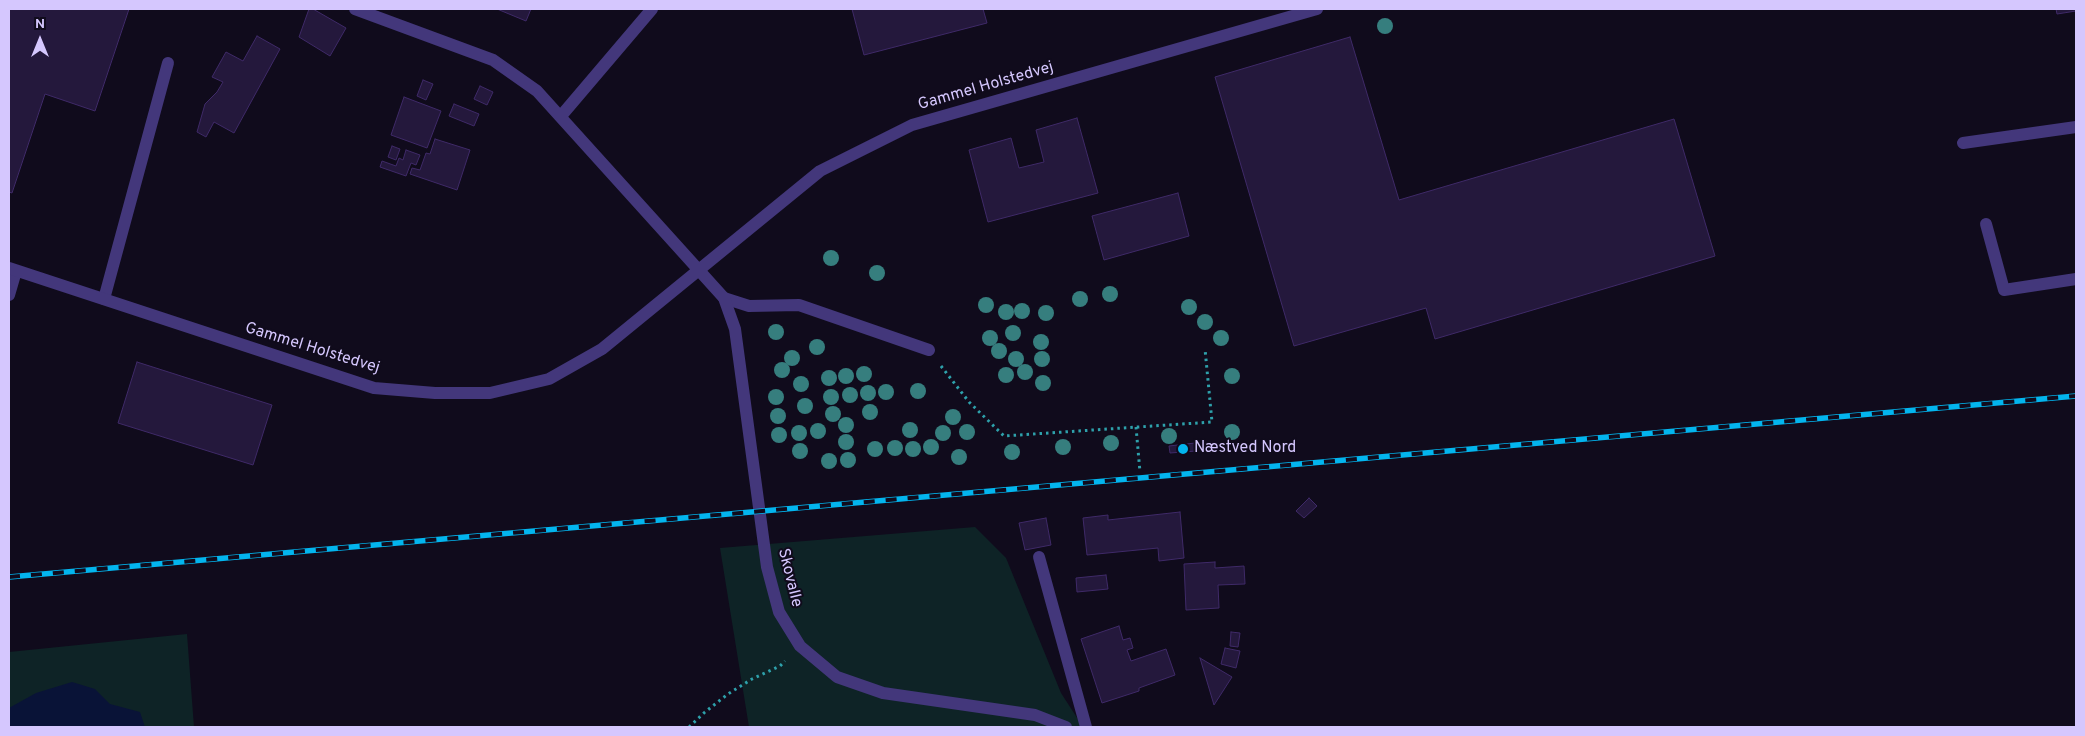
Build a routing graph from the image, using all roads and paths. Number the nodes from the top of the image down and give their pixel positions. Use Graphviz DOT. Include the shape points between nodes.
graph roads {
  1 [pos="355,9"];
  2 [pos="652,9"];
  3 [pos="1317,9"];
  4 [pos="168,63"];
  5 [pos="561,116"];
  6 [pos="2076,127"];
  7 [pos="1963,144"];
  8 [pos="1986,224"];
  9 [pos="13,269"];
  10 [pos="700,270"];
  11 [pos="2076,279"];
  12 [pos="9,295"];
  13 [pos="724,298"];
  14 [pos="104,299"];
  15 [pos="1205,349"];
  16 [pos="929,350"];
  17 [pos="1136,427"];
  18 [pos="1140,472"];
  19 [pos="1039,557"];
  20 [pos="800,646"];
  21 [pos="688,727"];
  22 [pos="1066,727"];
  23 [pos="1086,727"];
  1 -- 5 [label="street" via="493,60 537,91"];
  2 -- 5 [label="street"];
  3 -- 10 [label="street, Gammel Holstedvej" via="912,125 820,171"];
  4 -- 14 [label="street"];
  5 -- 10 [label="street"];
  6 -- 7 [label="street"];
  8 -- 11 [label="street" via="2004,290"];
  9 -- 12 [label="street"];
  9 -- 14 [label="street, Gammel Holstedvej"];
  10 -- 13 [label="street, Skovalle"];
  10 -- 14 [label="street, Gammel Holstedvej" via="602,349 549,379 490,393 374,388"];
  13 -- 16 [label="street" via="749,306 799,305"];
  13 -- 20 [label="street, Skovalle" via="735,329 767,568 779,612"];
  15 -- 17 [label="path" via="1212,422"];
  16 -- 17 [label="path" via="969,402 1004,436"];
  17 -- 18 [label="path"];
  19 -- 23 [label="street"];
  20 -- 21 [label="path" via="780,666 728,694"];
  20 -- 22 [label="street, Skovalle" via="837,678 883,693 1035,715"];
}
